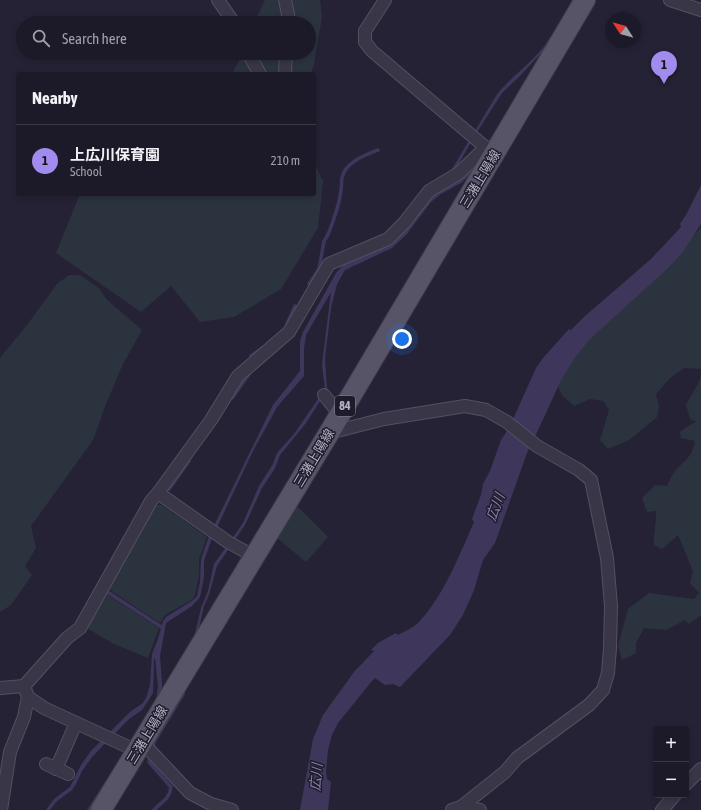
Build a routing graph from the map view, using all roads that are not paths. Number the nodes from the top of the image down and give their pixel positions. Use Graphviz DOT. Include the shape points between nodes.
graph roads {
  1 [pos="218,0"];
  2 [pos="285,0"];
  3 [pos="385,0"];
  4 [pos="585,0"];
  5 [pos="670,0"];
  6 [pos="701,10"];
  7 [pos="229,16"];
  8 [pos="288,16"];
  9 [pos="252,60"];
  10 [pos="286,60"];
  11 [pos="259,72"];
  12 [pos="285,72"];
  13 [pos="491,152"];
  14 [pos="324,395"];
  15 [pos="340,415"];
  16 [pos="329,433"];
  17 [pos="158,493"];
  18 [pos="255,557"];
  19 [pos="0,688"];
  20 [pos="26,691"];
  21 [pos="76,723"];
  22 [pos="136,747"];
  23 [pos="701,769"];
  24 [pos="68,774"];
  25 [pos="689,781"];
  26 [pos="672,798"];
  27 [pos="457,809"];
  28 [pos="1,810"];
  29 [pos="101,810"];
  30 [pos="232,810"];
  31 [pos="480,810"];
  32 [pos="662,810"];
  1 -- 7 [label="street"];
  2 -- 8 [label="street"];
  3 -- 13 [label="street" via="365,31 365,42 372,51"];
  4 -- 13 [label="main road, 三潴上陽線 / 84"];
  5 -- 6 [label="street"];
  9 -- 11 [label="street"];
  10 -- 12 [label="street"];
  13 -- 15 [label="main road, 三潴上陽線 / 84"];
  13 -- 17 [label="street" via="428,191 404,223 388,238 329,264 289,332 238,376 211,420"];
  14 -- 15 [label="street"];
  15 -- 16 [label="main road, 三潴上陽線 / 84"];
  16 -- 18 [label="main road, 三潴上陽線 / 84"];
  16 -- 27 [label="street" via="384,419 465,406 486,410 507,422 537,446 579,470 591,480 607,558 611,606 608,673 603,690 589,705 517,758 505,772"];
  17 -- 18 [label="street" via="228,542"];
  17 -- 20 [label="street" via="151,501 80,628 67,638"];
  18 -- 22 [label="main road, 三潴上陽線 / 84"];
  19 -- 20 [label="street"];
  20 -- 21 [label="street" via="44,708"];
  20 -- 28 [label="street" via="24,717 10,752"];
  21 -- 22 [label="street"];
  21 -- 24 [label="street" via="51,767"];
  22 -- 29 [label="main road, 三潴上陽線 / 84"];
  22 -- 30 [label="street" via="190,793 210,804"];
  23 -- 25 [label="street"];
  26 -- 32 [label="street"];
  27 -- 31 [label="street"];
}
